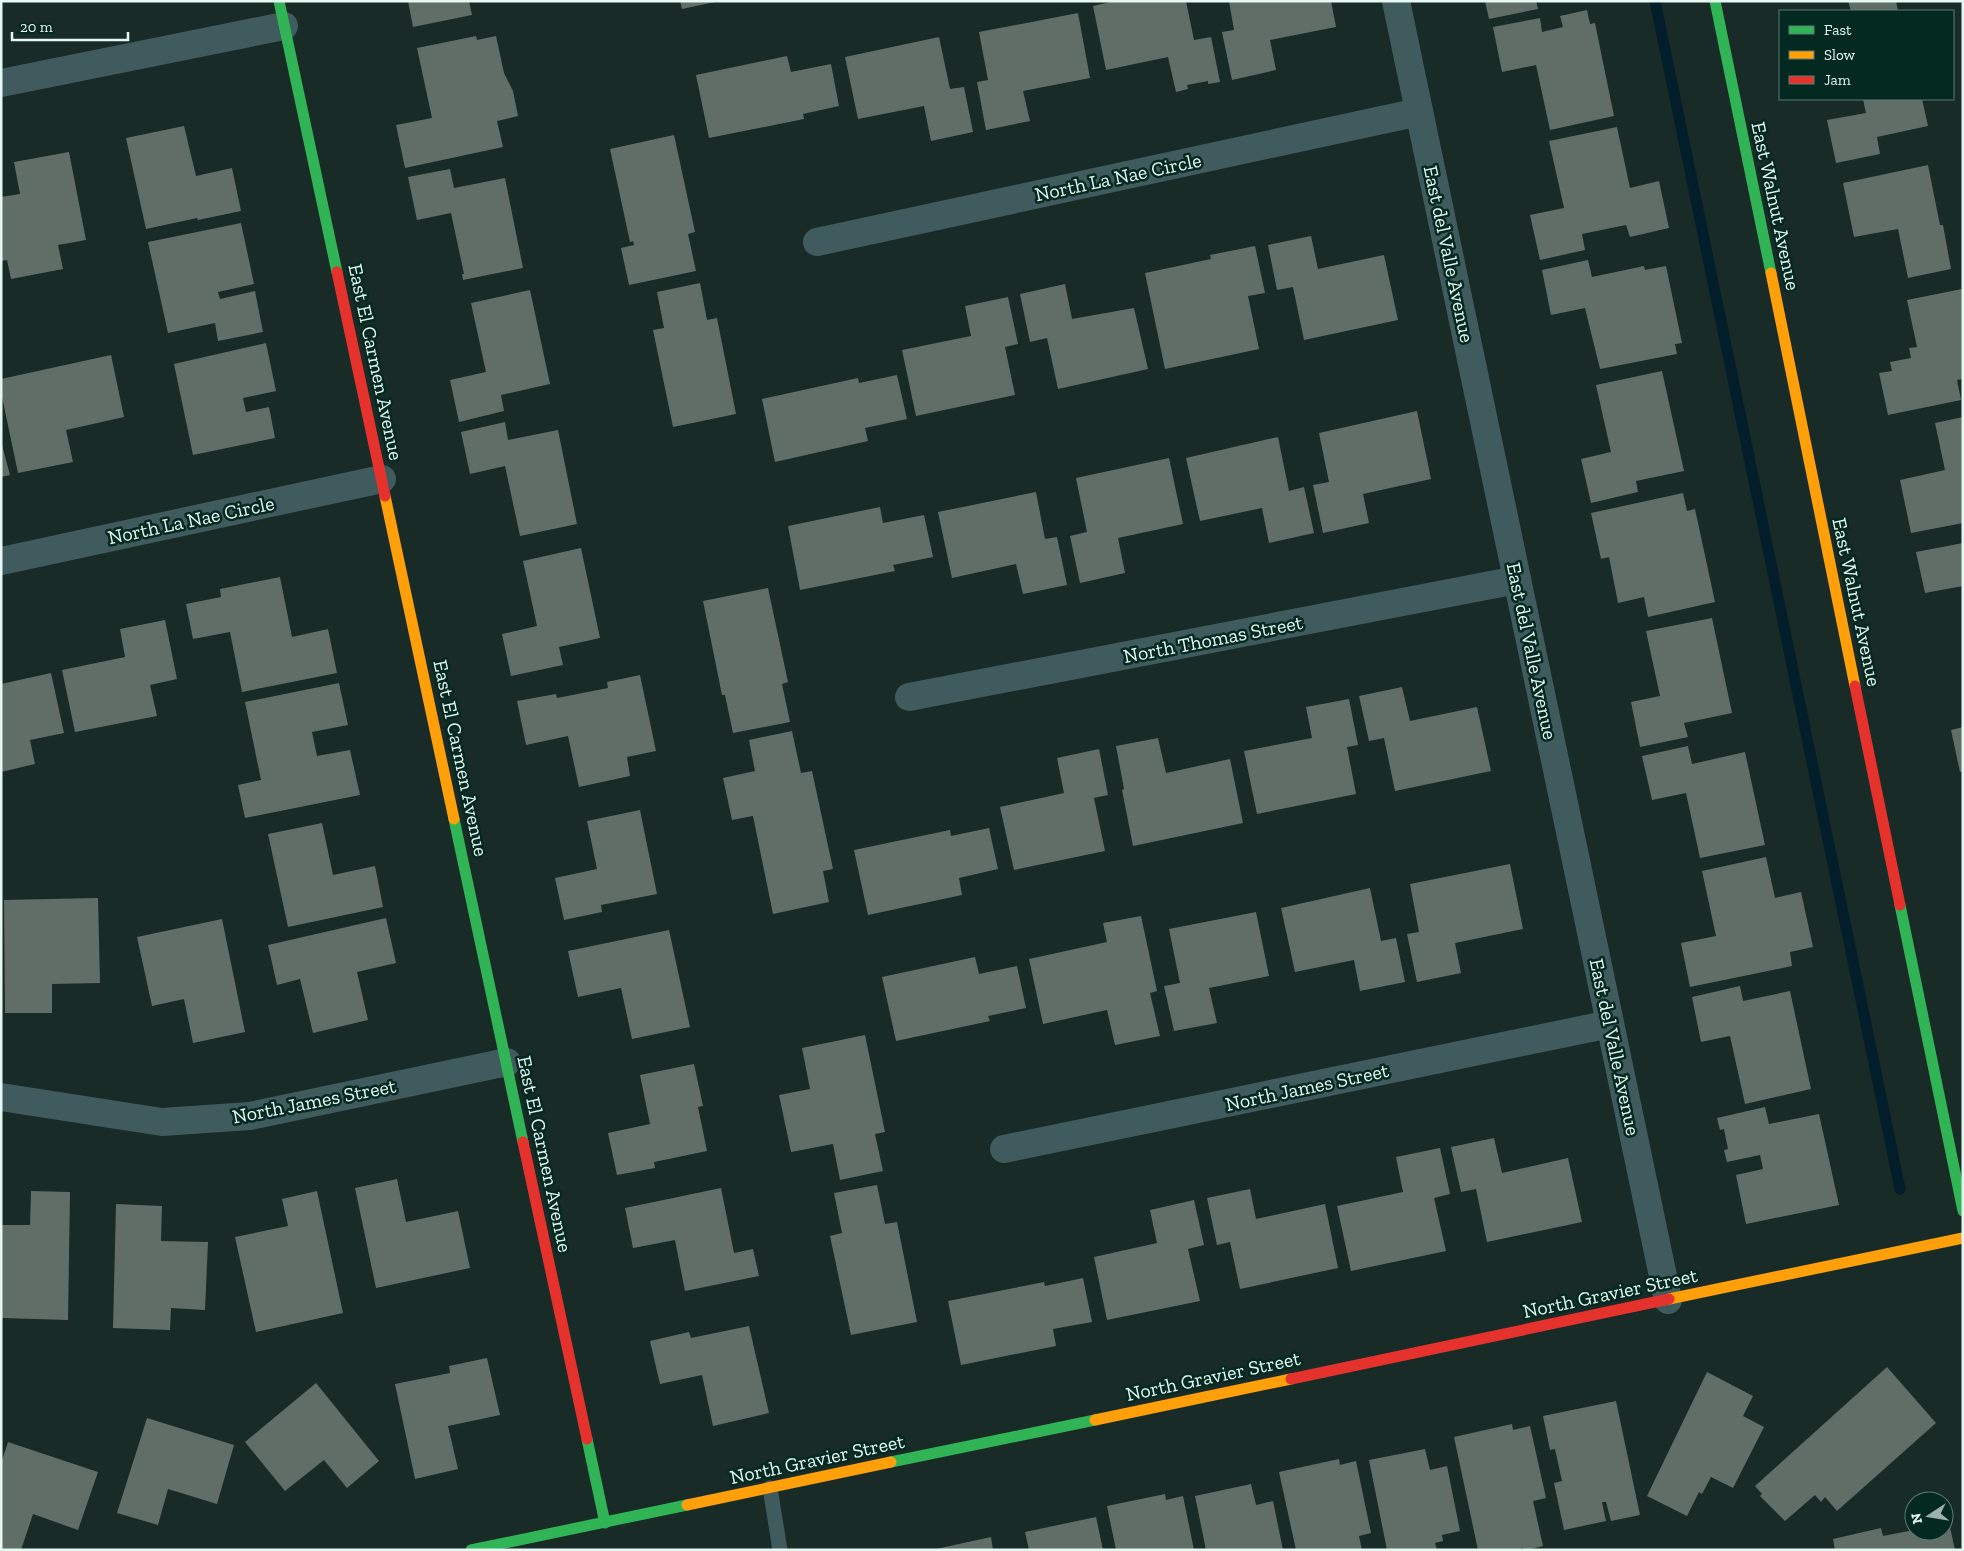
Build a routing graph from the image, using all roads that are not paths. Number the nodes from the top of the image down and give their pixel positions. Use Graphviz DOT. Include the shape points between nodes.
graph roads {
  1 [pos="1396,1"];
  2 [pos="1715,1"];
  3 [pos="282,14"];
  4 [pos="1,82"];
  5 [pos="1419,112"];
  6 [pos="817,242"];
  7 [pos="382,479"];
  8 [pos="1,561"];
  9 [pos="1517,580"];
  10 [pos="909,697"];
  11 [pos="1610,1024"];
  12 [pos="507,1062"];
  13 [pos="1,1098"];
  14 [pos="1004,1149"];
  15 [pos="1963,1211"];
  16 [pos="1963,1238"];
  17 [pos="1668,1300"];
  18 [pos="770,1488"];
  19 [pos="605,1523"];
  20 [pos="471,1550"];
  21 [pos="780,1550"];
  1 -- 5 [label="street, East del Valle Avenue"];
  2 -- 15 [label="street, East Walnut Avenue"];
  3 -- 4 [label="street"];
  3 -- 7 [label="street, East El Carmen Avenue"];
  5 -- 6 [label="street, North La Nae Circle"];
  5 -- 9 [label="street, East del Valle Avenue"];
  7 -- 8 [label="street, North La Nae Circle"];
  7 -- 12 [label="street, East El Carmen Avenue"];
  9 -- 10 [label="street, North Thomas Street"];
  9 -- 11 [label="street, East del Valle Avenue"];
  11 -- 14 [label="street, North James Street"];
  11 -- 17 [label="street, East del Valle Avenue"];
  12 -- 13 [label="street, North James Street" via="250,1116 162,1122"];
  12 -- 19 [label="street, East El Carmen Avenue"];
  16 -- 17 [label="street, North Gravier Street"];
  17 -- 18 [label="street, North Gravier Street"];
  18 -- 19 [label="street, North Gravier Street"];
  18 -- 21 [label="lane"];
  19 -- 20 [label="street, North Gravier Street"];
}
